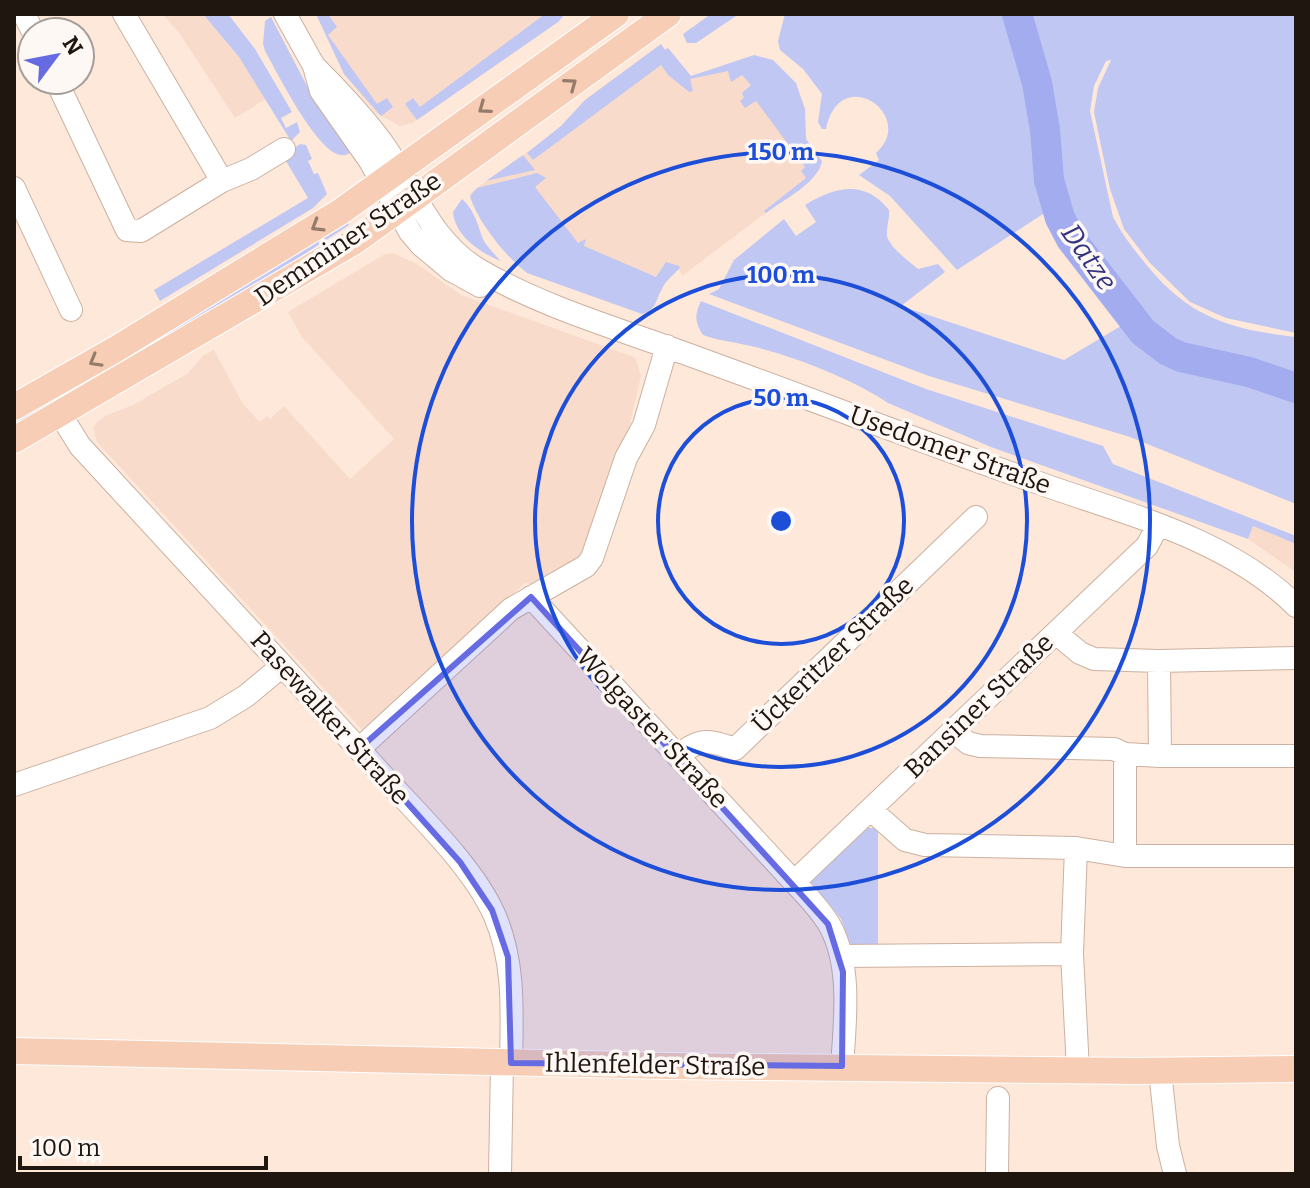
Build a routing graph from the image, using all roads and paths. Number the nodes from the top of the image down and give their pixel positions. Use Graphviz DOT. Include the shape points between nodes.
graph roads {
  1 [pos="124,14"];
  2 [pos="285,14"];
  3 [pos="668,14"];
  4 [pos="612,15"];
  5 [pos="585,24"];
  6 [pos="629,42"];
  7 [pos="64,96"];
  8 [pos="284,149"];
  9 [pos="390,176"];
  10 [pos="222,181"];
  11 [pos="14,188"];
  12 [pos="406,204"];
  13 [pos="71,310"];
  14 [pos="667,346"];
  15 [pos="14,407"];
  16 [pos="60,414"];
  17 [pos="14,440"];
  18 [pos="976,517"];
  19 [pos="1158,525"];
  20 [pos="531,597"];
  21 [pos="1296,606"];
  22 [pos="1056,633"];
  23 [pos="1296,658"];
  24 [pos="1159,661"];
  25 [pos="282,666"];
  26 [pos="953,731"];
  27 [pos="359,749"];
  28 [pos="1125,754"];
  29 [pos="678,756"];
  30 [pos="1160,756"];
  31 [pos="1296,756"];
  32 [pos="14,785"];
  33 [pos="871,810"];
  34 [pos="1076,848"];
  35 [pos="1125,856"];
  36 [pos="1296,856"];
  37 [pos="794,882"];
  38 [pos="1072,954"];
  39 [pos="841,956"];
  40 [pos="14,1051"];
  41 [pos="507,1063"];
  42 [pos="842,1066"];
  43 [pos="1296,1069"];
  44 [pos="1078,1070"];
  45 [pos="1160,1071"];
  46 [pos="998,1098"];
  47 [pos="500,1174"];
  48 [pos="997,1174"];
  49 [pos="1175,1174"];
  1 -- 10 [label="street"];
  2 -- 9 [label="street, Usedomer Straße" via="314,66 377,137"];
  3 -- 6 [label="main road, Demminer Straße"];
  4 -- 5 [label="main road, Demminer Straße"];
  4 -- 6 [label="main road"];
  5 -- 9 [label="main road, Demminer Straße, one-way"];
  12 -- 6 [label="main road, Demminer Straße, one-way"];
  7 -- 10 [label="street" via="127,230 141,231"];
  8 -- 10 [label="street"];
  9 -- 12 [label="street, Usedomer Straße"];
  9 -- 15 [label="main road, Demminer Straße, one-way" via="261,261"];
  11 -- 13 [label="street"];
  12 -- 14 [label="street, Usedomer Straße" via="421,245 476,284"];
  12 -- 16 [label="main road, Demminer Straße" via="355,241"];
  14 -- 19 [label="street, Usedomer Straße"];
  14 -- 20 [label="street" via="644,425 626,458 592,558"];
  16 -- 17 [label="main road, Demminer Straße"];
  16 -- 25 [label="street, Pasewalker Straße" via="80,446"];
  18 -- 29 [label="street, Ückeritzer Straße" via="735,749 702,741"];
  19 -- 21 [label="street, Usedomer Straße" via="1241,563"];
  19 -- 22 [label="street, Bansiner Straße" via="1147,546"];
  20 -- 27 [label="street" via="511,609"];
  20 -- 29 [label="street, Wolgaster Straße"];
  22 -- 24 [label="street" via="1094,659"];
  22 -- 26 [label="street, Bansiner Straße"];
  23 -- 24 [label="street"];
  24 -- 30 [label="street"];
  25 -- 27 [label="street, Pasewalker Straße"];
  25 -- 32 [label="street" via="210,718"];
  26 -- 28 [label="street" via="980,746 1114,749"];
  26 -- 33 [label="street, Bansiner Straße"];
  27 -- 41 [label="street, Pasewalker Straße" via="460,862 492,910 508,957 512,1026"];
  28 -- 30 [label="street"];
  28 -- 35 [label="street"];
  29 -- 37 [label="street, Wolgaster Straße"];
  30 -- 31 [label="street"];
  33 -- 34 [label="street" via="914,843"];
  33 -- 37 [label="street, Bansiner Straße"];
  34 -- 35 [label="street"];
  34 -- 38 [label="street"];
  35 -- 36 [label="street"];
  37 -- 39 [label="street, Wolgaster Straße" via="828,924"];
  38 -- 39 [label="street"];
  38 -- 44 [label="street"];
  39 -- 42 [label="street, Wolgaster Straße"];
  40 -- 41 [label="main road, Ihlenfelder Straße"];
  41 -- 42 [label="main road, Ihlenfelder Straße"];
  41 -- 47 [label="street, Pasewalker Straße"];
  42 -- 44 [label="main road, Ihlenfelder Straße"];
  43 -- 45 [label="main road, Ihlenfelder Straße"];
  44 -- 45 [label="main road, Ihlenfelder Straße"];
  45 -- 49 [label="street"];
  46 -- 48 [label="street"];
}
